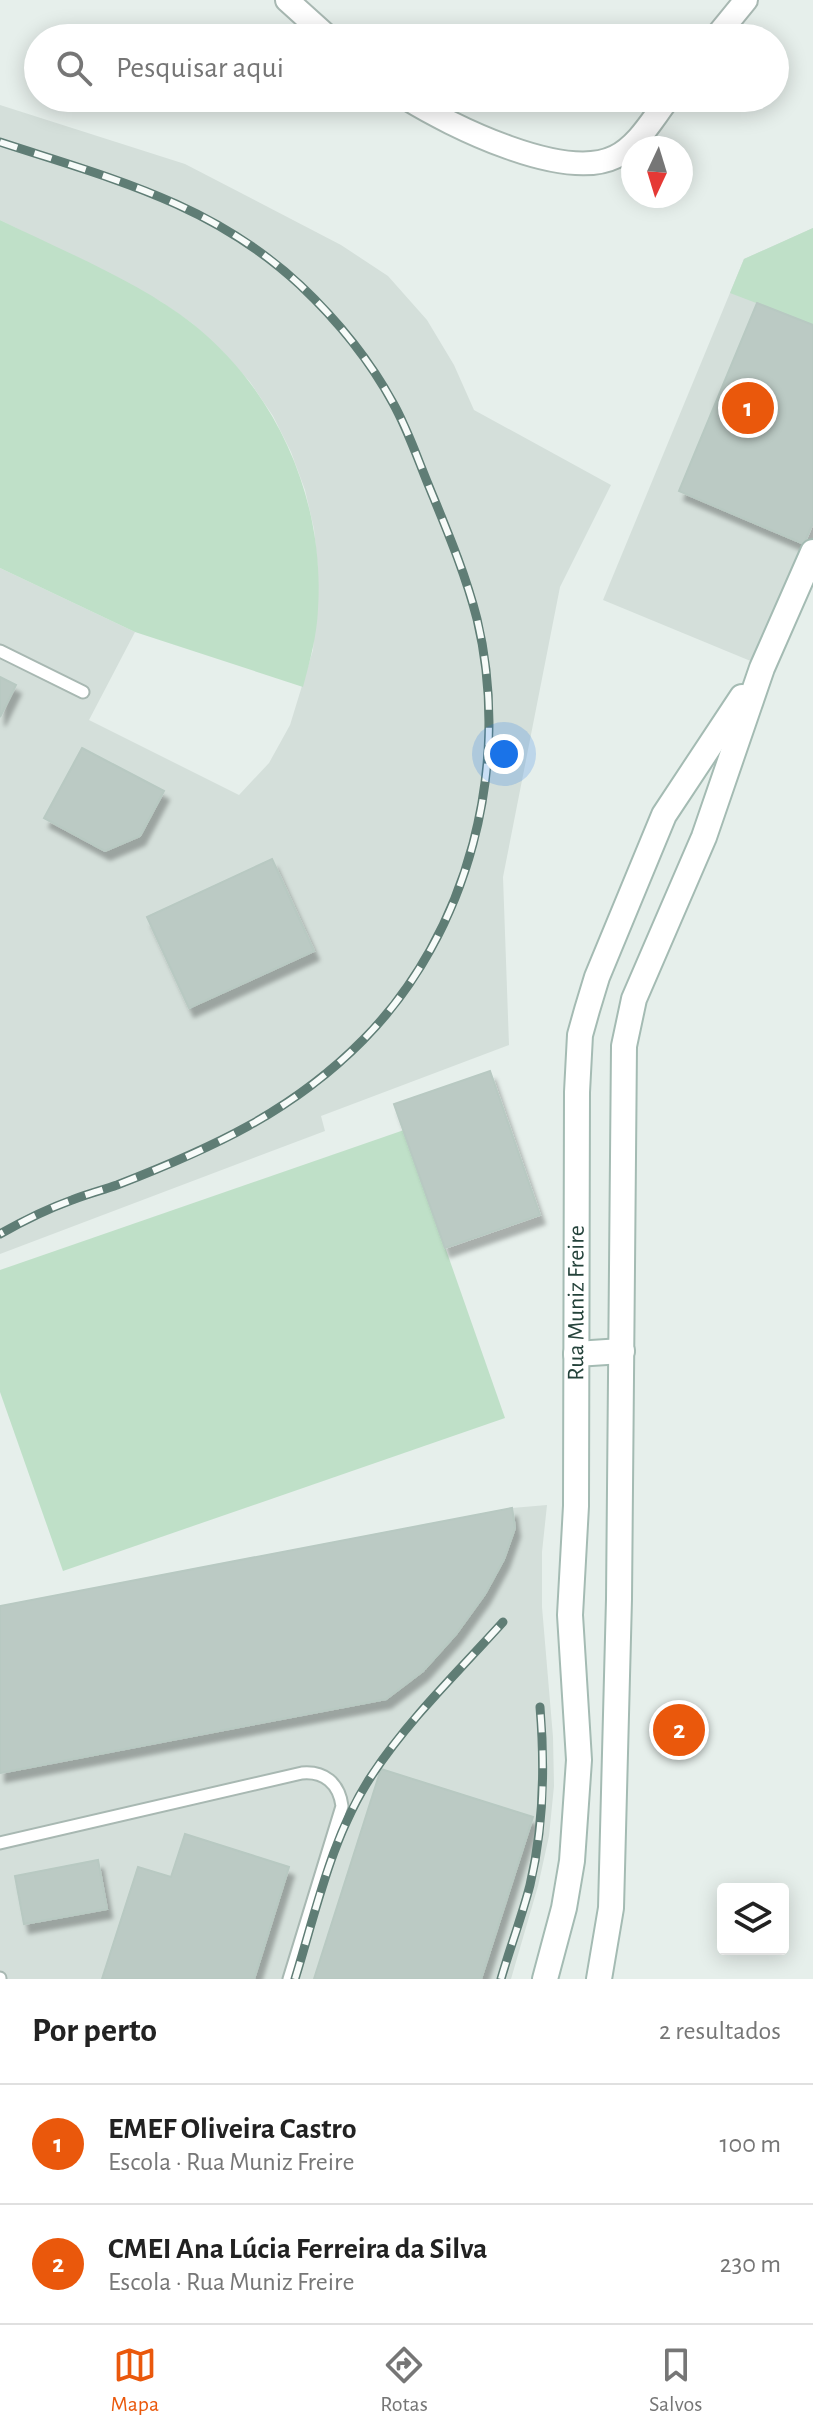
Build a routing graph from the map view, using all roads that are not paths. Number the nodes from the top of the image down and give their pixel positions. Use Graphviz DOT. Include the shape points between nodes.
graph roads {
  1 [pos="287,0"];
  2 [pos="746,0"];
  3 [pos="314,24"];
  4 [pos="726,24"];
  5 [pos="429,112"];
  6 [pos="658,112"];
  7 [pos="813,552"];
  8 [pos="0,651"];
  9 [pos="762,668"];
  10 [pos="83,692"];
  11 [pos="622,1351"];
  12 [pos="576,1354"];
  13 [pos="0,1843"];
  14 [pos="289,1979"];
  15 [pos="545,1979"];
  16 [pos="599,1979"];
  1 -- 3 [label="street"];
  2 -- 4 [label="street"];
  5 -- 6 [label="street" via="506,146 574,164 620,154"];
  7 -- 9 [label="street, Rua Muniz Freire"];
  8 -- 10 [label="lane"];
  9 -- 11 [label="street, Rua Muniz Freire" via="704,837 634,999 628,1025"];
  9 -- 12 [label="street, Rua Muniz Freire" via="664,815 597,977 580,1035"];
  11 -- 12 [label="street"];
  11 -- 16 [label="street, Rua Muniz Freire" via="611,1908"];
  12 -- 15 [label="street, Rua Muniz Freire" via="570,1615 579,1760 577,1820 564,1908"];
  13 -- 14 [label="lane" via="302,1773 321,1774 337,1787 342,1806"];
}
